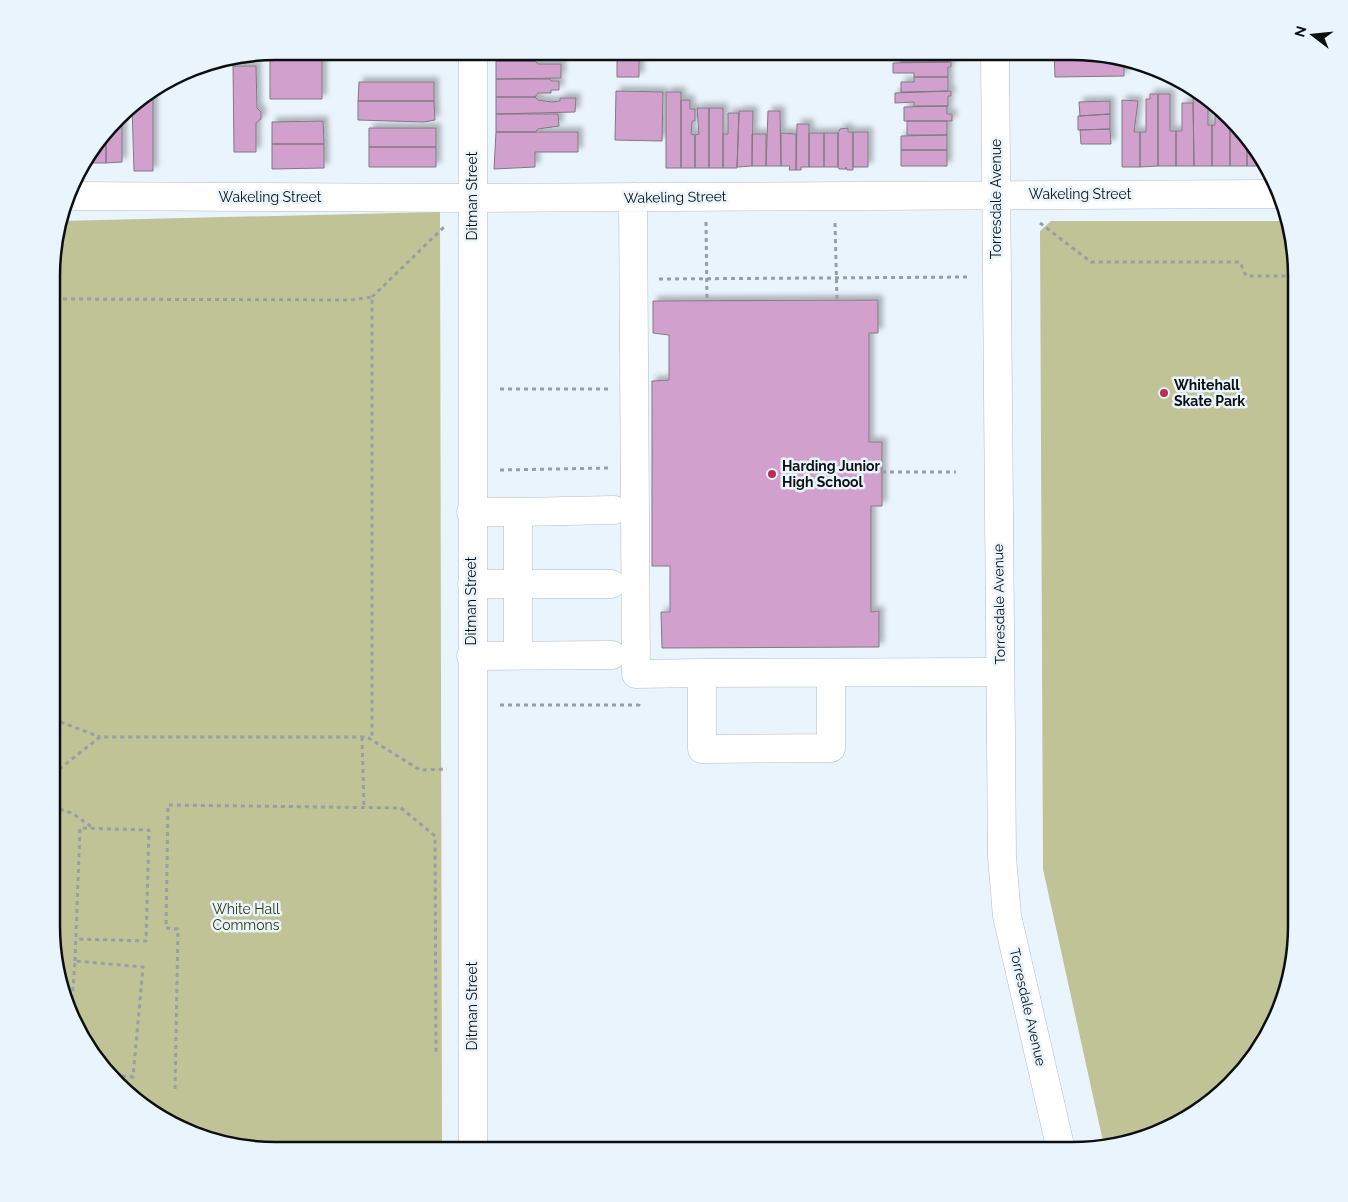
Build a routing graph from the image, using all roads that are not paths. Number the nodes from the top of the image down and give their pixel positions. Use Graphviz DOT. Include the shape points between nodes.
graph roads {
  1 [pos="473,60"];
  2 [pos="995,60"];
  3 [pos="995,194"];
  4 [pos="1272,194"];
  5 [pos="75,196"];
  6 [pos="633,197"];
  7 [pos="472,198"];
  8 [pos="614,510"];
  9 [pos="472,512"];
  10 [pos="518,512"];
  11 [pos="472,584"];
  12 [pos="518,584"];
  13 [pos="611,584"];
  14 [pos="518,655"];
  15 [pos="612,655"];
  16 [pos="471,656"];
  17 [pos="1000,672"];
  18 [pos="702,673"];
  19 [pos="831,673"];
  20 [pos="473,1142"];
  21 [pos="1059,1142"];
  1 -- 7 [label="street, Ditman Street"];
  2 -- 3 [label="street, Torresdale Avenue"];
  3 -- 4 [label="street, Wakeling Street"];
  3 -- 6 [label="street, Wakeling Street"];
  3 -- 17 [label="street, Torresdale Avenue"];
  5 -- 7 [label="street, Wakeling Street"];
  6 -- 7 [label="street, Wakeling Street"];
  6 -- 18 [label="street" via="636,674"];
  7 -- 9 [label="street, Ditman Street"];
  8 -- 10 [label="street"];
  9 -- 10 [label="street"];
  9 -- 11 [label="street, Ditman Street"];
  10 -- 12 [label="street"];
  11 -- 12 [label="street"];
  11 -- 16 [label="street, Ditman Street"];
  12 -- 13 [label="street"];
  12 -- 14 [label="street"];
  14 -- 15 [label="street"];
  14 -- 16 [label="street"];
  16 -- 20 [label="street, Ditman Street"];
  17 -- 19 [label="street"];
  17 -- 21 [label="street, Torresdale Avenue" via="1002,857 1007,916"];
  18 -- 19 [label="street"];
  18 -- 19 [label="street" via="702,749 831,748"];
}
